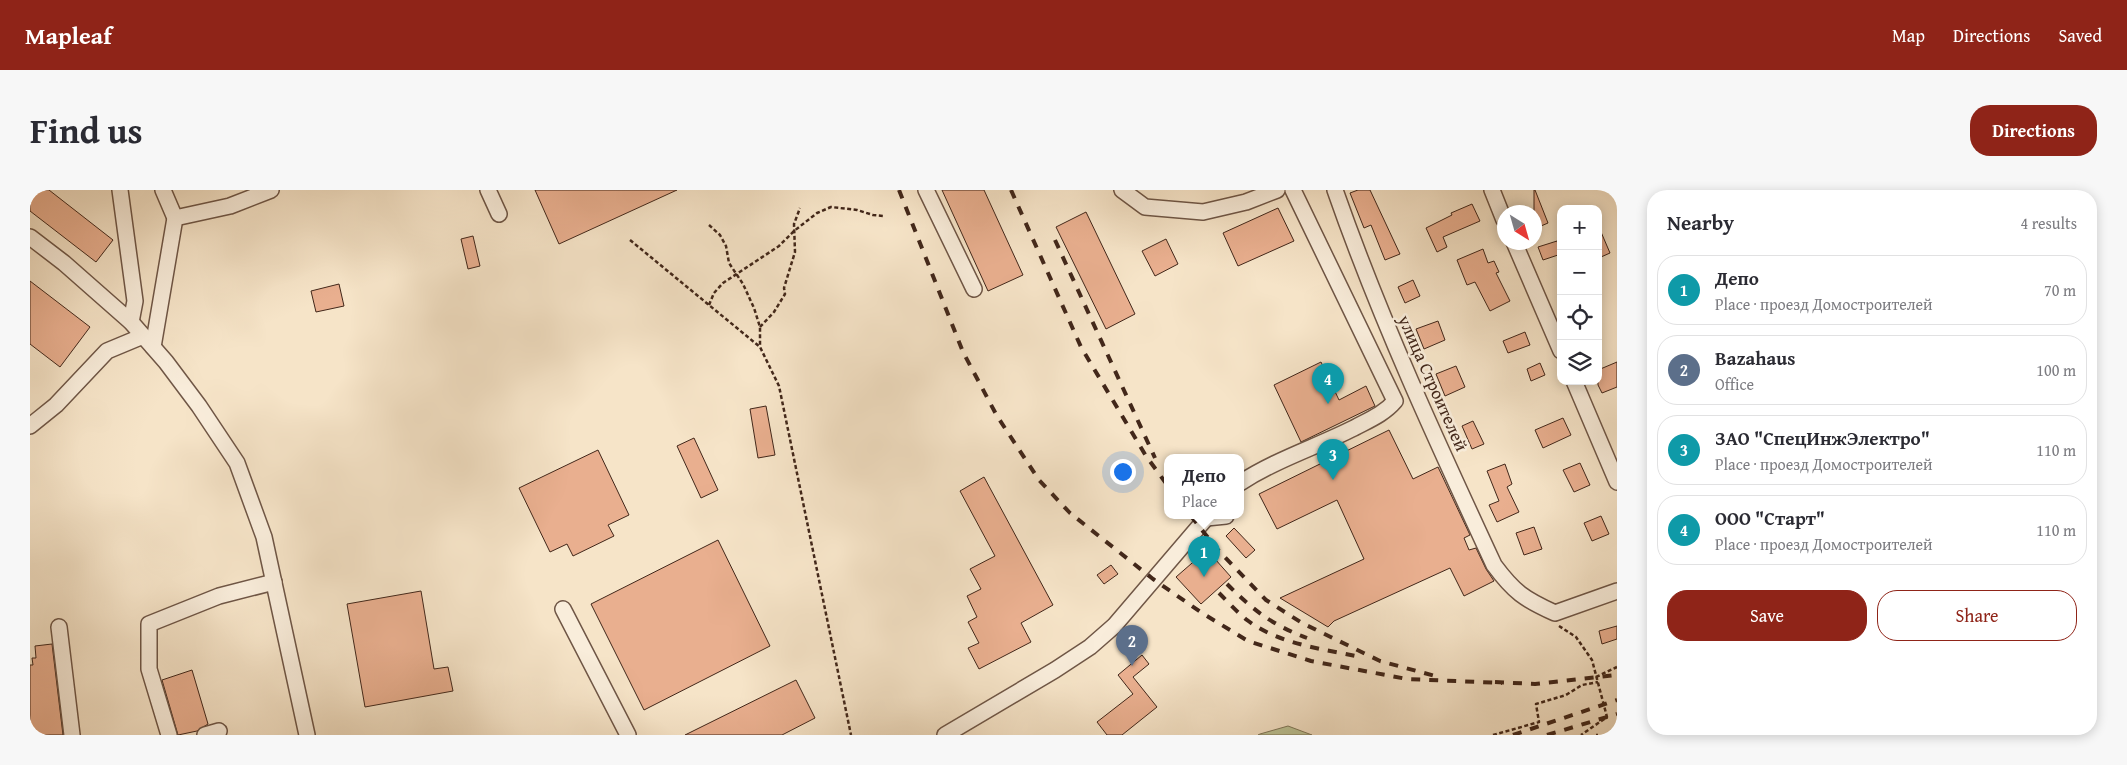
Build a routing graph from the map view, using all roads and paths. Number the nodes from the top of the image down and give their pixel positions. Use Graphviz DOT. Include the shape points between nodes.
graph roads {
  1 [pos="120,190"];
  2 [pos="163,190"];
  3 [pos="271,190"];
  4 [pos="488,190"];
  5 [pos="926,190"];
  6 [pos="1122,190"];
  7 [pos="1277,190"];
  8 [pos="1293,190"];
  9 [pos="1335,190"];
  10 [pos="1492,190"];
  11 [pos="1498,205"];
  12 [pos="800,208"];
  13 [pos="499,214"];
  14 [pos="884,216"];
  15 [pos="175,218"];
  16 [pos="709,225"];
  17 [pos="794,231"];
  18 [pos="30,237"];
  19 [pos="630,240"];
  20 [pos="1517,250"];
  21 [pos="737,276"];
  22 [pos="974,289"];
  23 [pos="709,304"];
  24 [pos="130,322"];
  25 [pos="760,327"];
  26 [pos="143,336"];
  27 [pos="1557,342"];
  28 [pos="760,347"];
  29 [pos="153,348"];
  30 [pos="1576,385"];
  31 [pos="30,426"];
  32 [pos="1244,481"];
  33 [pos="1617,482"];
  34 [pos="1204,519"];
  35 [pos="274,582"];
  36 [pos="1617,592"];
  37 [pos="563,609"];
  38 [pos="1557,625"];
  39 [pos="59,627"];
  40 [pos="1617,667"];
  41 [pos="1596,677"];
  42 [pos="1598,682"];
  43 [pos="72,735"];
  44 [pos="169,735"];
  45 [pos="307,735"];
  46 [pos="628,735"];
  47 [pos="851,735"];
  48 [pos="945,735"];
  49 [pos="1493,735"];
  50 [pos="1581,735"];
  1 -- 24 [label="street" via="135,301"];
  2 -- 15 [label="street"];
  3 -- 15 [label="street" via="230,206"];
  4 -- 13 [label="street"];
  5 -- 22 [label="street"];
  6 -- 7 [label="street" via="1145,207 1203,212 1246,202"];
  8 -- 32 [label="street" via="1395,401 1386,412 1261,470"];
  9 -- 36 [label="street, улица Строителей" via="1358,256 1416,396 1494,566 1508,584 1528,601 1555,613"];
  10 -- 11 [label="street"];
  12 -- 17 [label="path"];
  14 -- 17 [label="path" via="831,207 817,213"];
  15 -- 29 [label="street"];
  16 -- 21 [label="path" via="720,235"];
  17 -- 21 [label="path"];
  17 -- 25 [label="path" via="795,252 784,288 786,294"];
  18 -- 24 [label="street"];
  19 -- 23 [label="path"];
  20 -- 27 [label="street"];
  21 -- 23 [label="path" via="723,283"];
  21 -- 25 [label="path"];
  23 -- 28 [label="path"];
  24 -- 26 [label="street"];
  25 -- 28 [label="path"];
  26 -- 29 [label="street"];
  26 -- 31 [label="street" via="107,351 56,405"];
  28 -- 47 [label="path" via="779,386"];
  29 -- 35 [label="street" via="199,406 236,463 264,537"];
  30 -- 33 [label="street"];
  34 -- 48 [label="street" via="1174,548 1114,626 1090,647"];
  35 -- 44 [label="street" via="218,596 149,624 149,669"];
  35 -- 45 [label="street"];
  37 -- 46 [label="street"];
  38 -- 41 [label="path" via="1576,637 1592,660"];
  39 -- 43 [label="street"];
  40 -- 41 [label="path"];
  41 -- 42 [label="path"];
  42 -- 49 [label="path" via="1536,704 1539,722"];
  42 -- 50 [label="path" via="1607,716"];
}
